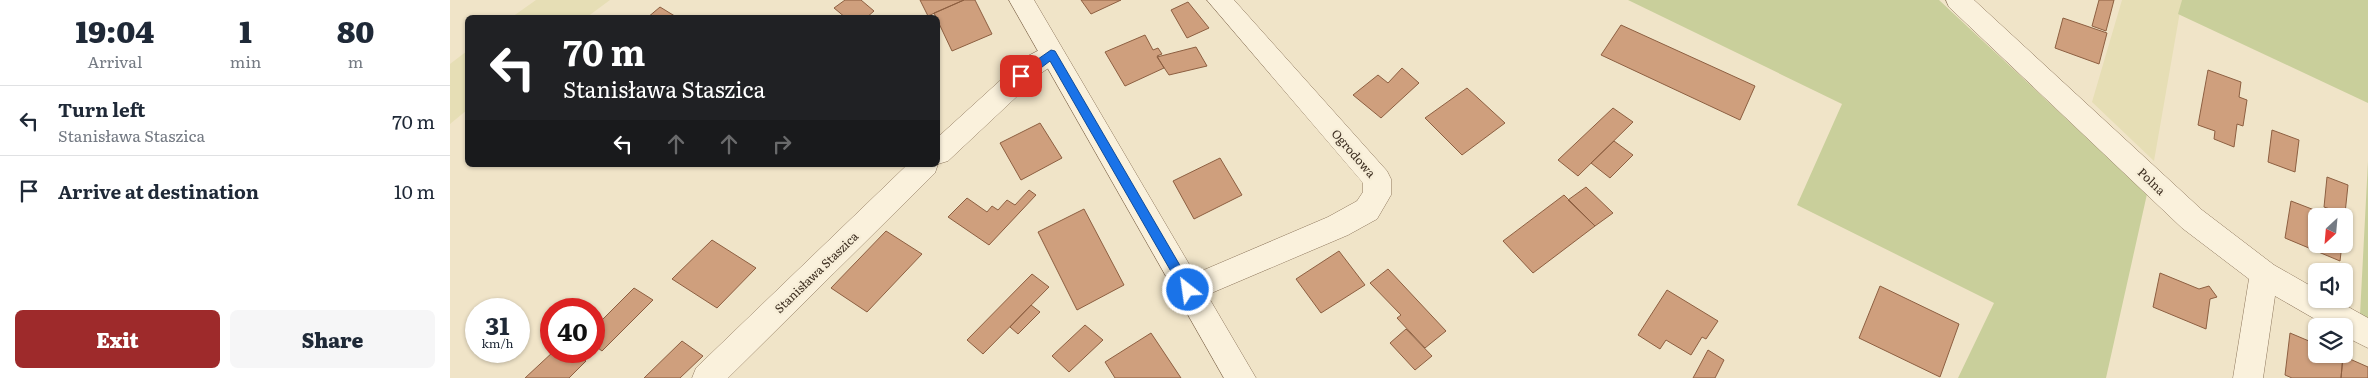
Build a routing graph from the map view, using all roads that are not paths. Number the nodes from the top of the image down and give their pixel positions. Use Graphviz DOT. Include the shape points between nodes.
graph roads {
  1 [pos="1021,0"];
  2 [pos="1219,0"];
  3 [pos="1958,0"];
  4 [pos="1051,54"];
  5 [pos="940,151"];
  6 [pos="923,167"];
  7 [pos="2264,274"];
  8 [pos="1188,290"];
  9 [pos="2368,334"];
  10 [pos="707,378"];
  11 [pos="1241,378"];
  12 [pos="2248,378"];
  1 -- 4 [label="street"];
  2 -- 8 [label="street, Ogrodowa" via="1377,179 1377,195 1367,210 1338,226"];
  3 -- 7 [label="street, Polna" via="2192,219"];
  4 -- 5 [label="street" via="1000,95"];
  4 -- 8 [label="street"];
  6 -- 10 [label="street, Stanisława Staszica"];
  7 -- 9 [label="street, Polna"];
  7 -- 12 [label="street"];
  8 -- 11 [label="street"];
}
